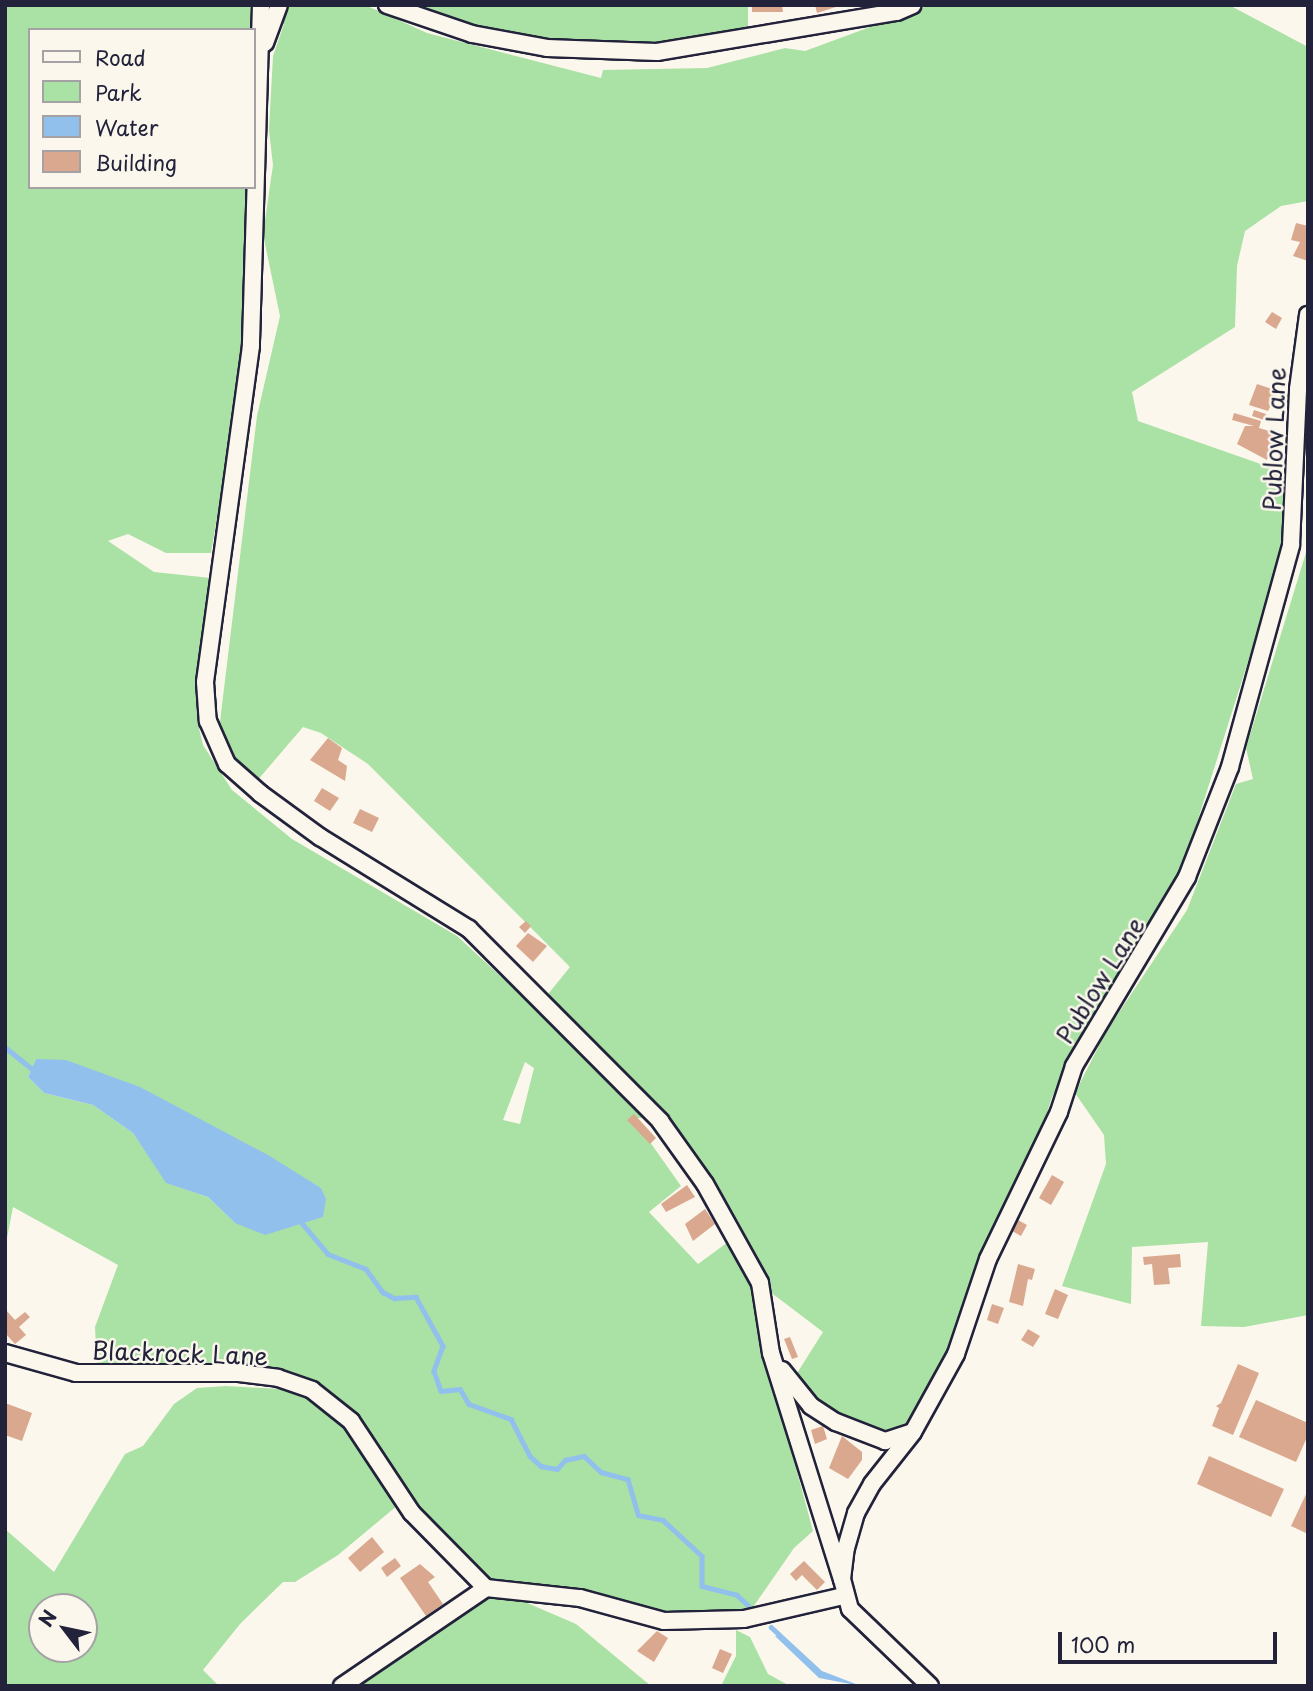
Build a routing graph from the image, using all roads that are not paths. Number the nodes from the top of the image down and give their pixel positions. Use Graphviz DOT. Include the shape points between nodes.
graph roads {
  1 [pos="261,5"];
  2 [pos="279,5"];
  3 [pos="387,5"];
  4 [pos="913,5"];
  5 [pos="258,73"];
  6 [pos="256,151"];
  7 [pos="255,189"];
  8 [pos="1308,315"];
  9 [pos="5,1353"];
  10 [pos="771,1353"];
  11 [pos="913,1432"];
  12 [pos="842,1579"];
  13 [pos="486,1588"];
  14 [pos="844,1596"];
  15 [pos="342,1686"];
  16 [pos="930,1686"];
  1 -- 5 [label="street"];
  2 -- 5 [label="street"];
  3 -- 4 [label="street" via="472,34 547,48 657,52 897,12"];
  5 -- 6 [label="street"];
  7 -- 10 [label="street" via="251,346 205,682 208,721 227,764 320,837 469,929 660,1121 705,1184 760,1283"];
  8 -- 11 [label="street, Publow Lane" via="1298,377 1291,545 1230,767 1187,877 1074,1066 1059,1112 988,1259 970,1323"];
  9 -- 13 [label="street, Blackrock Lane" via="76,1373 239,1373 278,1378 312,1390 351,1421 412,1513"];
  10 -- 11 [label="street" via="811,1406 836,1422 885,1441"];
  10 -- 12 [label="street"];
  11 -- 12 [label="street, Publow Lane" via="872,1484 856,1513"];
  12 -- 14 [label="street, Publow Lane"];
  13 -- 14 [label="street" via="580,1598 678,1621 744,1619"];
  13 -- 15 [label="street"];
  14 -- 16 [label="street, Publow Lane" via="862,1625"];
}
